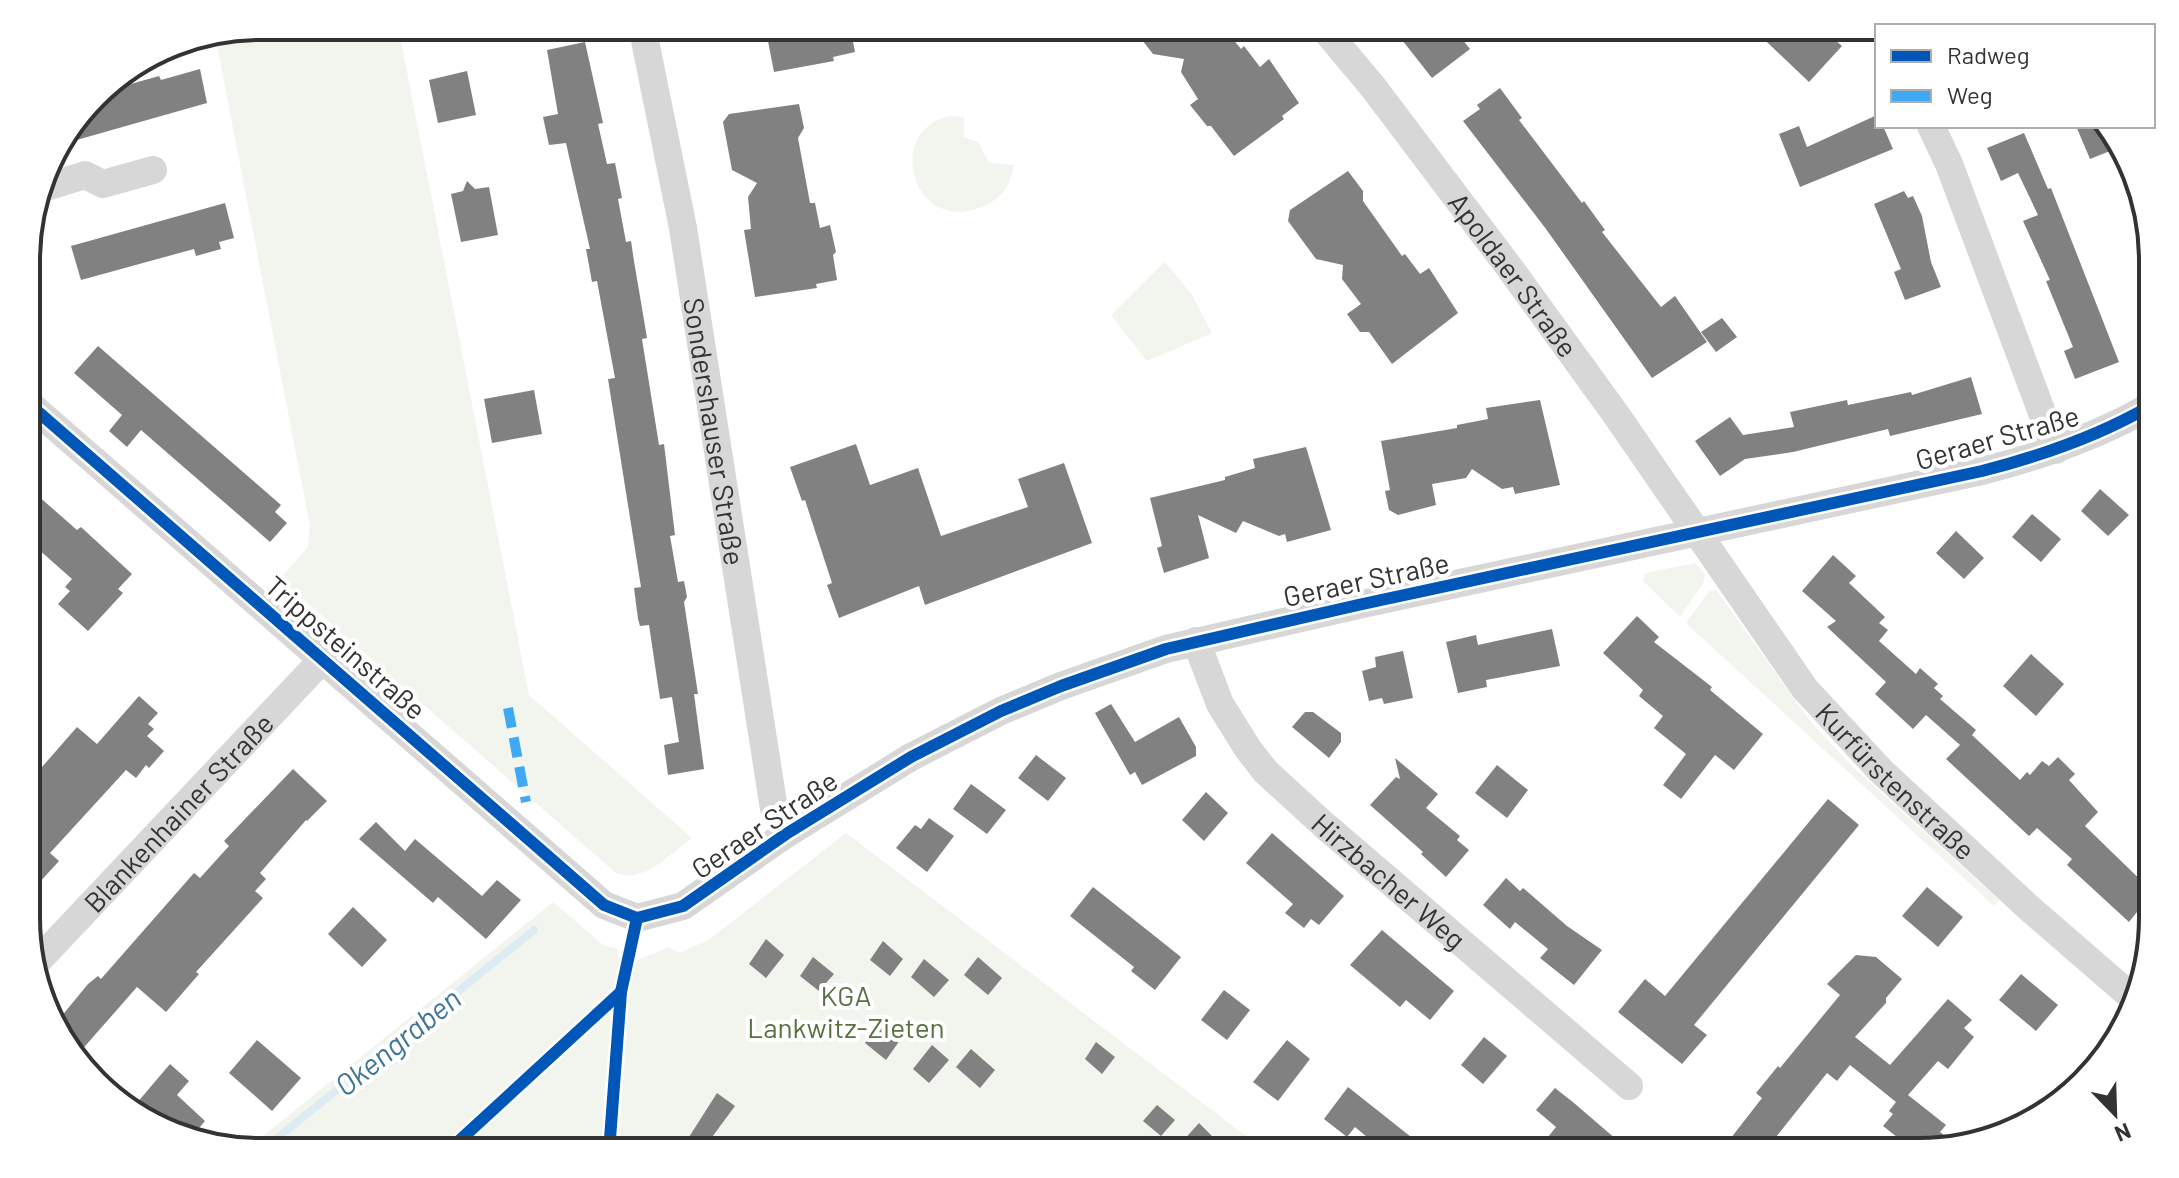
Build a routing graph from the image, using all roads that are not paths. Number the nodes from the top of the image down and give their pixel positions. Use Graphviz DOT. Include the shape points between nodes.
graph roads {
  1 [pos="645,40"];
  2 [pos="1334,40"];
  3 [pos="1932,128"];
  4 [pos="153,170"];
  5 [pos="54,185"];
  6 [pos="2139,412"];
  7 [pos="40,413"];
  8 [pos="2056,450"];
  9 [pos="1696,531"];
  10 [pos="1196,641"];
  11 [pos="323,659"];
  12 [pos="786,834"];
  13 [pos="637,918"];
  14 [pos="43,955"];
  15 [pos="2126,992"];
  16 [pos="1629,1086"];
  1 -- 12 [label="street, Sondershauser Straße" via="683,228 774,809"];
  2 -- 9 [label="street, Apoldaer Straße" via="1509,267"];
  3 -- 8 [label="street"];
  4 -- 5 [label="street" via="103,184 85,175"];
  6 -- 8 [label="street, Geraer Straße"];
  7 -- 11 [label="street, Trippsteinstraße"];
  8 -- 9 [label="street, Geraer Straße" via="1982,471"];
  9 -- 10 [label="street, Geraer Straße"];
  9 -- 15 [label="street, Kurfürstenstraße" via="1805,689 1848,737"];
  10 -- 12 [label="street, Geraer Straße" via="1001,711 911,757"];
  10 -- 16 [label="street, Hirzbacher Weg" via="1220,704 1266,772"];
  11 -- 13 [label="street, Trippsteinstraße" via="604,905"];
  11 -- 14 [label="street, Blankenhainer Straße"];
  12 -- 13 [label="street, Geraer Straße" via="683,906"];
}
